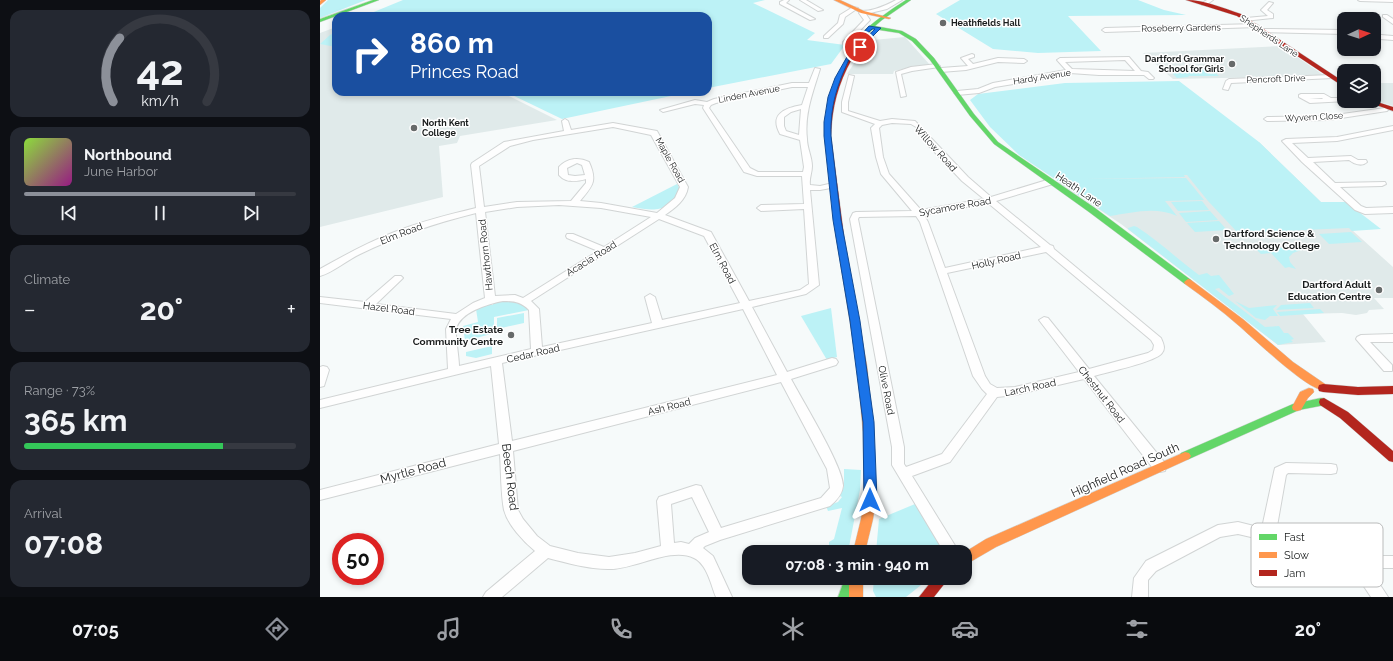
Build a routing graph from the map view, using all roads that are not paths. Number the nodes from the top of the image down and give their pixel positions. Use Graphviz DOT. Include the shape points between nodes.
graph roads {
  1 [pos="324,0"];
  2 [pos="377,0"];
  3 [pos="387,0"];
  4 [pos="787,0"];
  5 [pos="802,0"];
  6 [pos="836,0"];
  7 [pos="900,0"];
  8 [pos="910,0"];
  9 [pos="916,0"];
  10 [pos="1188,0"];
  11 [pos="1360,0"];
  12 [pos="1393,1"];
  13 [pos="1207,2"];
  14 [pos="1271,3"];
  15 [pos="320,4"];
  16 [pos="820,10"];
  17 [pos="344,12"];
  18 [pos="355,12"];
  19 [pos="863,13"];
  20 [pos="1393,16"];
  21 [pos="332,17"];
  22 [pos="887,17"];
  23 [pos="812,19"];
  24 [pos="332,20"];
  25 [pos="1246,20"];
  26 [pos="320,21"];
  27 [pos="1393,22"];
  28 [pos="320,25"];
  29 [pos="875,28"];
  30 [pos="1259,29"];
  31 [pos="1105,30"];
  32 [pos="1337,32"];
  33 [pos="826,37"];
  34 [pos="1381,37"];
  35 [pos="1393,38"];
  36 [pos="852,50"];
  37 [pos="972,56"];
  38 [pos="1020,63"];
  39 [pos="971,66"];
  40 [pos="939,68"];
  41 [pos="817,69"];
  42 [pos="1070,71"];
  43 [pos="1139,72"];
  44 [pos="851,76"];
  45 [pos="1331,77"];
  46 [pos="1151,78"];
  47 [pos="1337,81"];
  48 [pos="812,86"];
  49 [pos="1226,88"];
  50 [pos="957,93"];
  51 [pos="903,96"];
  52 [pos="1329,100"];
  53 [pos="1337,100"];
  54 [pos="708,104"];
  55 [pos="804,106"];
  56 [pos="1387,108"];
  57 [pos="663,110"];
  58 [pos="1393,115"];
  59 [pos="1267,119"];
  60 [pos="565,121"];
  61 [pos="880,124"];
  62 [pos="1393,128"];
  63 [pos="568,132"];
  64 [pos="803,139"];
  65 [pos="1305,160"];
  66 [pos="1363,162"];
  67 [pos="806,174"];
  68 [pos="588,176"];
  69 [pos="1374,177"];
  70 [pos="1050,182"];
  71 [pos="1332,184"];
  72 [pos="1382,184"];
  73 [pos="833,185"];
  74 [pos="806,187"];
  75 [pos="1389,190"];
  76 [pos="992,200"];
  77 [pos="573,204"];
  78 [pos="808,206"];
  79 [pos="761,208"];
  80 [pos="480,210"];
  81 [pos="1393,210"];
  82 [pos="919,213"];
  83 [pos="856,215"];
  84 [pos="658,216"];
  85 [pos="570,236"];
  86 [pos="1050,248"];
  87 [pos="604,250"];
  88 [pos="942,270"];
  89 [pos="320,272"];
  90 [pos="398,278"];
  91 [pos="650,297"];
  92 [pos="320,300"];
  93 [pos="490,300"];
  94 [pos="525,300"];
  95 [pos="746,304"];
  96 [pos="367,306"];
  97 [pos="458,317"];
  98 [pos="1044,320"];
  99 [pos="658,325"];
  100 [pos="1393,338"];
  101 [pos="1160,345"];
  102 [pos="537,352"];
  103 [pos="496,361"];
  104 [pos="832,362"];
  105 [pos="1289,364"];
  106 [pos="1388,368"];
  107 [pos="323,370"];
  108 [pos="453,372"];
  109 [pos="1087,374"];
  110 [pos="784,377"];
  111 [pos="320,383"];
  112 [pos="1322,387"];
  113 [pos="1393,390"];
  114 [pos="1309,391"];
  115 [pos="1358,391"];
  116 [pos="994,393"];
  117 [pos="1334,400"];
  118 [pos="1322,402"];
  119 [pos="320,404"];
  120 [pos="1297,407"];
  121 [pos="1344,415"];
  122 [pos="506,447"];
  123 [pos="1393,458"];
  124 [pos="1160,467"];
  125 [pos="1332,469"];
  126 [pos="903,474"];
  127 [pos="320,495"];
  128 [pos="1270,523"];
  129 [pos="1251,531"];
  130 [pos="717,535"];
  131 [pos="860,545"];
  132 [pos="948,545"];
  133 [pos="668,550"];
  134 [pos="693,550"];
  135 [pos="546,551"];
  136 [pos="972,555"];
  137 [pos="850,585"];
  138 [pos="856,585"];
  139 [pos="936,585"];
  140 [pos="1373,587"];
  141 [pos="491,597"];
  142 [pos="724,597"];
  143 [pos="846,597"];
  144 [pos="856,597"];
  145 [pos="926,597"];
  146 [pos="1140,597"];
  147 [pos="1380,597"];
  1 -- 15 [label="main road"];
  2 -- 17 [label="main road"];
  3 -- 18 [label="main road"];
  4 -- 23 [label="street" via="782,3"];
  5 -- 16 [label="street"];
  6 -- 19 [label="main road"];
  7 -- 19 [label="street" via="885,8"];
  8 -- 22 [label="main road"];
  9 -- 22 [label="main road"];
  10 -- 13 [label="main road, Shepherds Lane"];
  11 -- 12 [label="street"];
  13 -- 25 [label="main road, Shepherds Lane"];
  14 -- 25 [label="street" via="1264,10 1270,18"];
  19 -- 22 [label="main road"];
  19 -- 33 [label="street" via="842,16 841,22"];
  19 -- 36 [label="street" via="867,20 864,25 845,43"];
  20 -- 27 [label="street" via="1385,16"];
  21 -- 26 [label="main road"];
  22 -- 29 [label="main road"];
  24 -- 28 [label="main road"];
  25 -- 30 [label="main road, Shepherds Lane"];
  29 -- 36 [label="main road"];
  29 -- 40 [label="main road, Heath Lane" via="905,34 919,45"];
  30 -- 31 [label="street, Roseberry Gardens"];
  30 -- 32 [label="street, Roseberry Gardens"];
  30 -- 45 [label="main road, Shepherds Lane"];
  34 -- 35 [label="street"];
  36 -- 73 [label="main road" via="833,90 828,122"];
  37 -- 39 [label="street" via="964,58"];
  38 -- 39 [label="street" via="998,60"];
  39 -- 40 [label="street"];
  40 -- 50 [label="main road, Heath Lane"];
  40 -- 51 [label="street" via="911,69 898,73"];
  41 -- 48 [label="street"];
  42 -- 43 [label="street, Hardy Avenue"];
  42 -- 43 [label="street" via="1060,60 1127,58"];
  42 -- 50 [label="street, Hardy Avenue" via="993,85 979,91"];
  43 -- 46 [label="street, Hardy Avenue" via="1146,73"];
  44 -- 61 [label="street" via="845,112"];
  45 -- 47 [label="main road, Shepherds Lane"];
  45 -- 49 [label="street, Pencroft Drive" via="1229,80"];
  48 -- 54 [label="street, Linden Avenue" via="792,85"];
  48 -- 55 [label="street"];
  50 -- 70 [label="main road, Heath Lane" via="996,143"];
  52 -- 53 [label="street"];
  54 -- 57 [label="street, Linden Avenue" via="695,102"];
  54 -- 67 [label="street" via="706,108 747,170 757,174"];
  55 -- 64 [label="street"];
  55 -- 64 [label="street" via="783,113 779,120 783,132"];
  56 -- 58 [label="street"];
  56 -- 59 [label="street, Wyvern Close" via="1328,118"];
  60 -- 63 [label="street"];
  61 -- 76 [label="street, Willow Road" via="892,121 913,122 965,179"];
  61 -- 82 [label="street" via="875,128 885,173"];
  62 -- 65 [label="street" via="1337,138 1286,141"];
  63 -- 80 [label="street, Maple Road" via="508,144 475,165"];
  63 -- 84 [label="street, Maple Road" via="618,125 655,135 684,188 677,202"];
  64 -- 67 [label="street" via="808,167"];
  65 -- 66 [label="street" via="1351,158 1356,162"];
  65 -- 71 [label="street"];
  67 -- 74 [label="street"];
  68 -- 77 [label="street" via="589,184"];
  69 -- 72 [label="street"];
  70 -- 76 [label="street, Sycamore Road"];
  70 -- 105 [label="main road, Heath Lane" via="1209,297"];
  71 -- 72 [label="street"];
  71 -- 81 [label="street" via="1361,210"];
  72 -- 75 [label="street"];
  73 -- 74 [label="street" via="820,188"];
  73 -- 131 [label="main road" via="869,422 870,500"];
  74 -- 78 [label="street"];
  76 -- 82 [label="street, Sycamore Road"];
  76 -- 86 [label="street, Willow Road"];
  77 -- 80 [label="street, Elm Road" via="527,204"];
  77 -- 84 [label="street, Elm Road" via="622,208"];
  78 -- 79 [label="street"];
  78 -- 95 [label="street, Cedar Road" via="814,285 803,292"];
  80 -- 89 [label="street, Elm Road" via="443,218 397,234"];
  80 -- 93 [label="street, Hawthorn Road"];
  82 -- 83 [label="street, Sycamore Road"];
  82 -- 88 [label="street"];
  83 -- 126 [label="street, Olive Road" via="854,219 898,447 898,465"];
  84 -- 87 [label="street, Acacia Road"];
  84 -- 95 [label="street, Elm Road" via="708,234"];
  85 -- 87 [label="street"];
  86 -- 88 [label="street, Holly Road"];
  86 -- 101 [label="street, Willow Road" via="1151,333"];
  87 -- 94 [label="street, Acacia Road"];
  88 -- 116 [label="street" via="979,376 985,388"];
  90 -- 96 [label="street"];
  91 -- 99 [label="street"];
  92 -- 96 [label="street, Hazel Road"];
  93 -- 94 [label="street"];
  93 -- 97 [label="street" via="474,306"];
  94 -- 102 [label="street" via="534,309"];
  95 -- 99 [label="street, Cedar Road"];
  95 -- 110 [label="street, Elm Road"];
  96 -- 97 [label="street, Hazel Road"];
  97 -- 108 [label="street" via="451,329"];
  98 -- 109 [label="street, Chestnut Road"];
  99 -- 102 [label="street, Cedar Road"];
  100 -- 106 [label="street" via="1358,335"];
  101 -- 109 [label="street, Larch Road" via="1152,356"];
  102 -- 103 [label="street, Cedar Road"];
  103 -- 108 [label="street, Cedar Road"];
  103 -- 122 [label="street, Beech Road"];
  104 -- 110 [label="street, Ash Road"];
  105 -- 112 [label="main road, Heath Lane"];
  105 -- 114 [label="main road, Heath Lane"];
  107 -- 111 [label="street"];
  108 -- 119 [label="street, Cedar Road"];
  109 -- 116 [label="street, Larch Road" via="1015,391"];
  109 -- 124 [label="street, Chestnut Road"];
  110 -- 122 [label="street, Ash Road"];
  110 -- 130 [label="street, Elm Road" via="833,469 836,490 825,502"];
  112 -- 114 [label="main road" via="1313,387"];
  112 -- 115 [label="main road"];
  112 -- 117 [label="main road, Heath Lane" via="1333,394"];
  113 -- 115 [label="main road"];
  114 -- 118 [label="main road, Heath Lane"];
  114 -- 120 [label="main road, Highfield Road South"];
  115 -- 117 [label="main road, Highfield Road South"];
  116 -- 126 [label="street, Larch Road" via="946,458"];
  117 -- 118 [label="main road, Highfield Road South"];
  117 -- 121 [label="main road, Heath Lane"];
  118 -- 120 [label="main road, Highfield Road South"];
  118 -- 121 [label="main road, Heath Lane"];
  120 -- 124 [label="main road, Highfield Road South"];
  121 -- 123 [label="main road"];
  122 -- 127 [label="street, Myrtle Road"];
  122 -- 135 [label="street, Beech Road" via="511,510 532,540"];
  124 -- 136 [label="main road, Highfield Road South" via="991,543"];
  125 -- 128 [label="street" via="1286,468 1280,472"];
  126 -- 132 [label="street, Olive Road"];
  129 -- 146 [label="street" via="1238,528 1218,531 1151,566 1141,578"];
  130 -- 133 [label="street" via="696,490 664,501"];
  130 -- 134 [label="street, Elm Road" via="700,542"];
  133 -- 134 [label="street, Beech Road"];
  133 -- 135 [label="street, Beech Road" via="609,563 578,560"];
  134 -- 142 [label="street" via="708,562"];
  135 -- 141 [label="street"];
  137 -- 143 [label="main road"];
  138 -- 144 [label="main road"];
  139 -- 145 [label="main road"];
  140 -- 147 [label="street"];
}
